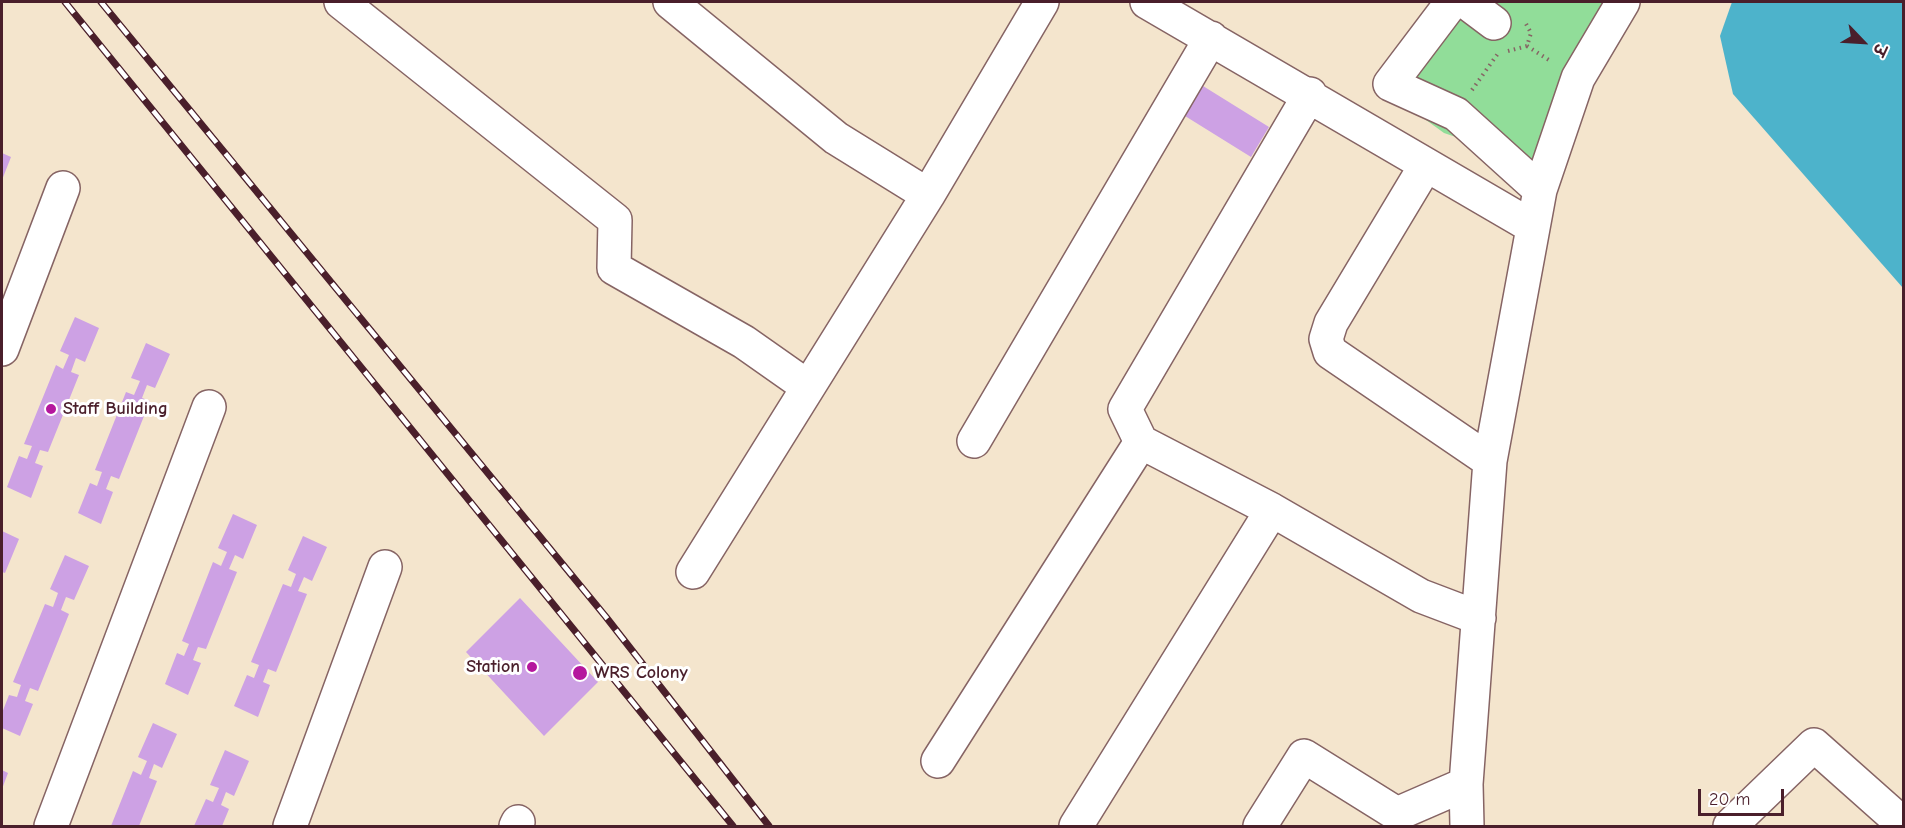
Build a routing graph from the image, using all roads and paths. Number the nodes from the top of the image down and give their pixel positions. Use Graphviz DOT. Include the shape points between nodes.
graph roads {
  1 [pos="341,2"];
  2 [pos="670,2"];
  3 [pos="1042,2"];
  4 [pos="1147,2"];
  5 [pos="1452,2"];
  6 [pos="1466,2"];
  7 [pos="1623,2"];
  8 [pos="1497,37"];
  9 [pos="1211,38"];
  10 [pos="1310,94"];
  11 [pos="1456,114"];
  12 [pos="1426,165"];
  13 [pos="63,188"];
  14 [pos="1540,190"];
  15 [pos="928,195"];
  16 [pos="1533,227"];
  17 [pos="2,349"];
  18 [pos="808,387"];
  19 [pos="209,407"];
  20 [pos="974,441"];
  21 [pos="1141,442"];
  22 [pos="1490,461"];
  23 [pos="1272,510"];
  24 [pos="385,567"];
  25 [pos="693,572"];
  26 [pos="1479,618"];
  27 [pos="938,761"];
  28 [pos="1466,784"];
  29 [pos="1393,820"];
  30 [pos="1904,825"];
  31 [pos="51,826"];
  32 [pos="290,826"];
  33 [pos="1076,826"];
  34 [pos="1260,826"];
  35 [pos="1467,826"];
  36 [pos="1730,826"];
  1 -- 18 [label="street" via="615,220 614,268 744,342"];
  2 -- 15 [label="street" via="836,138"];
  3 -- 15 [label="street"];
  4 -- 9 [label="street"];
  5 -- 11 [label="street" via="1390,84"];
  6 -- 8 [label="street"];
  7 -- 14 [label="street" via="1578,78"];
  8 -- 8 [label="path" via="1508,15 1523,18 1531,33 1527,46"];
  8 -- 11 [label="path"];
  9 -- 10 [label="street"];
  9 -- 20 [label="street"];
  10 -- 12 [label="street"];
  10 -- 21 [label="street" via="1125,409"];
  11 -- 14 [label="street"];
  12 -- 16 [label="street"];
  12 -- 22 [label="street" via="1331,322 1326,339 1330,352"];
  13 -- 17 [label="street"];
  14 -- 16 [label="street"];
  15 -- 18 [label="street"];
  16 -- 22 [label="street"];
  18 -- 25 [label="street"];
  19 -- 31 [label="street"];
  21 -- 23 [label="street"];
  21 -- 27 [label="street"];
  22 -- 26 [label="street"];
  23 -- 26 [label="street" via="1421,596"];
  23 -- 33 [label="street"];
  24 -- 32 [label="street"];
  26 -- 28 [label="street"];
  28 -- 29 [label="street"];
  28 -- 35 [label="street"];
  29 -- 34 [label="street" via="1304,756"];
  30 -- 36 [label="street" via="1814,745"];
}
